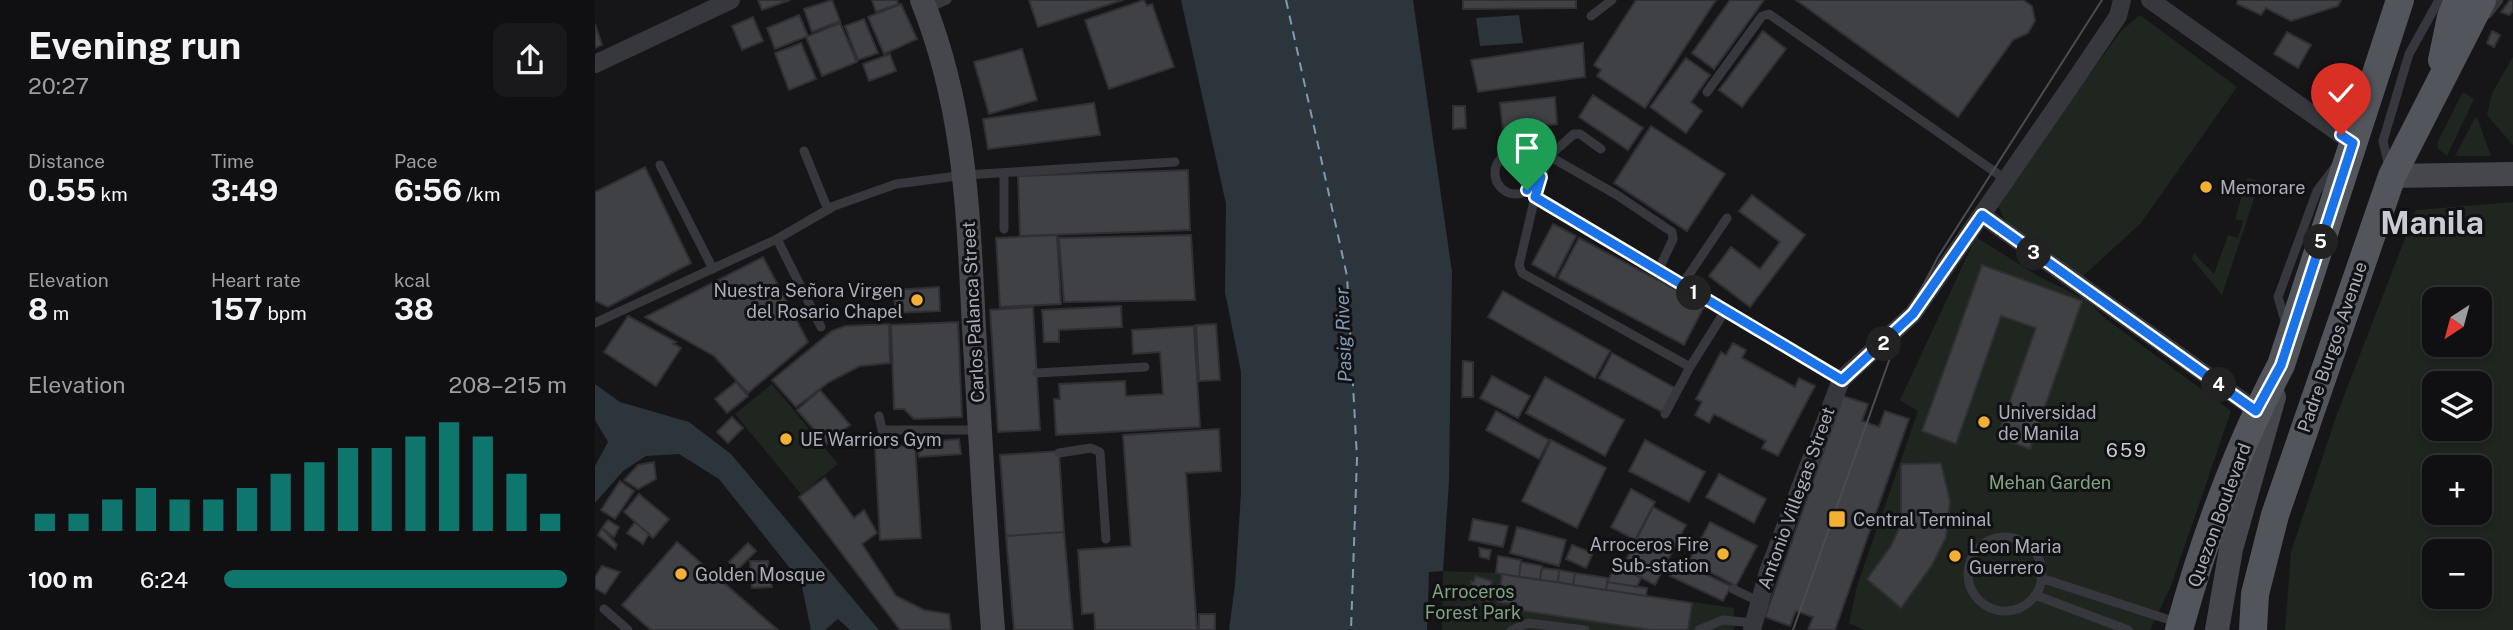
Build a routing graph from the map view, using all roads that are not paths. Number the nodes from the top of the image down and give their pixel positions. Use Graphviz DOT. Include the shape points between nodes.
graph roads {
  1 [pos="730,0"];
  2 [pos="1612,0"];
  3 [pos="2122,0"];
  4 [pos="2150,0"];
  5 [pos="2400,0"];
  6 [pos="2439,0"];
  7 [pos="2458,0"];
  8 [pos="2482,0"];
  9 [pos="2499,0"];
  10 [pos="931,3"];
  11 [pos="1591,16"];
  12 [pos="2462,45"];
  13 [pos="595,64"];
  14 [pos="1707,92"];
  15 [pos="2434,94"];
  16 [pos="2353,143"];
  17 [pos="1601,149"];
  18 [pos="804,151"];
  19 [pos="1549,156"];
  20 [pos="1175,162"];
  21 [pos="660,165"];
  22 [pos="1004,174"];
  23 [pos="2513,174"];
  24 [pos="965,175"];
  25 [pos="2392,176"];
  26 [pos="1538,177"];
  27 [pos="2005,178"];
  28 [pos="1535,197"];
  29 [pos="828,210"];
  30 [pos="1982,215"];
  31 [pos="1727,218"];
  32 [pos="1004,229"];
  33 [pos="777,239"];
  34 [pos="713,269"];
  35 [pos="1658,271"];
  36 [pos="1682,285"];
  37 [pos="1725,311"];
  38 [pos="595,323"];
  39 [pos="821,327"];
  40 [pos="2281,365"];
  41 [pos="1145,367"];
  42 [pos="1690,367"];
  43 [pos="1037,373"];
  44 [pos="1842,380"];
  45 [pos="2256,411"];
  46 [pos="1665,414"];
  47 [pos="879,416"];
  48 [pos="979,430"];
  49 [pos="1059,453"];
  50 [pos="1106,539"];
  51 [pos="2041,578"];
  52 [pos="1733,589"];
  53 [pos="2035,596"];
  54 [pos="1758,601"];
  55 [pos="604,608"];
  56 [pos="1752,627"];
  57 [pos="2180,627"];
  58 [pos="628,630"];
  59 [pos="993,630"];
  60 [pos="1512,630"];
  61 [pos="1585,630"];
  62 [pos="1699,630"];
  63 [pos="2128,630"];
  64 [pos="2217,630"];
  65 [pos="2253,630"];
  1 -- 13 [label="street"];
  2 -- 11 [label="lane"];
  3 -- 27 [label="street, Antonio Villegas Street" via="2118,16"];
  4 -- 16 [label="street"];
  5 -- 16 [label="main road, Padre Burgos Avenue"];
  6 -- 25 [label="lane" via="2409,54 2383,141"];
  7 -- 15 [label="main road"];
  8 -- 12 [label="main road, Padre Burgos Avenue"];
  9 -- 12 [label="lane"];
  10 -- 24 [label="street, Carlos Palanca Street" via="952,90"];
  12 -- 15 [label="main road, Padre Burgos Avenue"];
  14 -- 27 [label="lane" via="1762,16 1769,14"];
  15 -- 25 [label="main road, Padre Burgos Avenue"];
  16 -- 40 [label="main road, Padre Burgos Avenue"];
  17 -- 19 [label="lane" via="1574,134"];
  18 -- 29 [label="lane"];
  19 -- 26 [label="lane"];
  19 -- 35 [label="lane" via="1672,232"];
  20 -- 22 [label="lane"];
  21 -- 34 [label="lane"];
  22 -- 24 [label="lane"];
  22 -- 32 [label="lane"];
  23 -- 25 [label="street"];
  24 -- 29 [label="lane" via="896,184"];
  24 -- 48 [label="street, Carlos Palanca Street" via="981,377"];
  25 -- 65 [label="main road, Padre Burgos Avenue" via="2275,514 2257,584"];
  26 -- 26 [label="lane" via="1533,161 1520,152 1504,156 1495,169 1499,184 1512,194 1527,190"];
  26 -- 28 [label="lane"];
  27 -- 30 [label="street, Antonio Villegas Street"];
  28 -- 35 [label="lane"];
  28 -- 42 [label="lane" via="1519,265 1522,273"];
  29 -- 33 [label="lane"];
  30 -- 44 [label="street, Antonio Villegas Street" via="1913,314"];
  30 -- 45 [label="street"];
  31 -- 36 [label="lane"];
  33 -- 34 [label="lane"];
  33 -- 39 [label="lane"];
  34 -- 38 [label="lane"];
  35 -- 36 [label="lane"];
  36 -- 37 [label="lane"];
  37 -- 42 [label="lane"];
  37 -- 44 [label="lane"];
  40 -- 45 [label="main road, Quezon Boulevard"];
  40 -- 64 [label="street, Padre Burgos Avenue" via="2231,549"];
  41 -- 43 [label="lane"];
  42 -- 46 [label="lane"];
  44 -- 54 [label="street, Antonio Villegas Street"];
  45 -- 57 [label="main road, Quezon Boulevard"];
  47 -- 48 [label="lane" via="882,430"];
  48 -- 59 [label="street, Carlos Palanca Street" via="985,460"];
  49 -- 50 [label="lane" via="1091,448 1100,452"];
  51 -- 53 [label="lane"];
  51 -- 53 [label="lane" via="2039,559 2032,548 2009,537 1984,542 1969,562 1970,588 1985,606 2008,611"];
  51 -- 57 [label="lane"];
  52 -- 54 [label="lane"];
  53 -- 63 [label="lane"];
  54 -- 56 [label="street, Antonio Villegas Street"];
  55 -- 58 [label="lane"];
  56 -- 62 [label="lane" via="1723,620"];
  60 -- 61 [label="lane" via="1528,623"];
}
